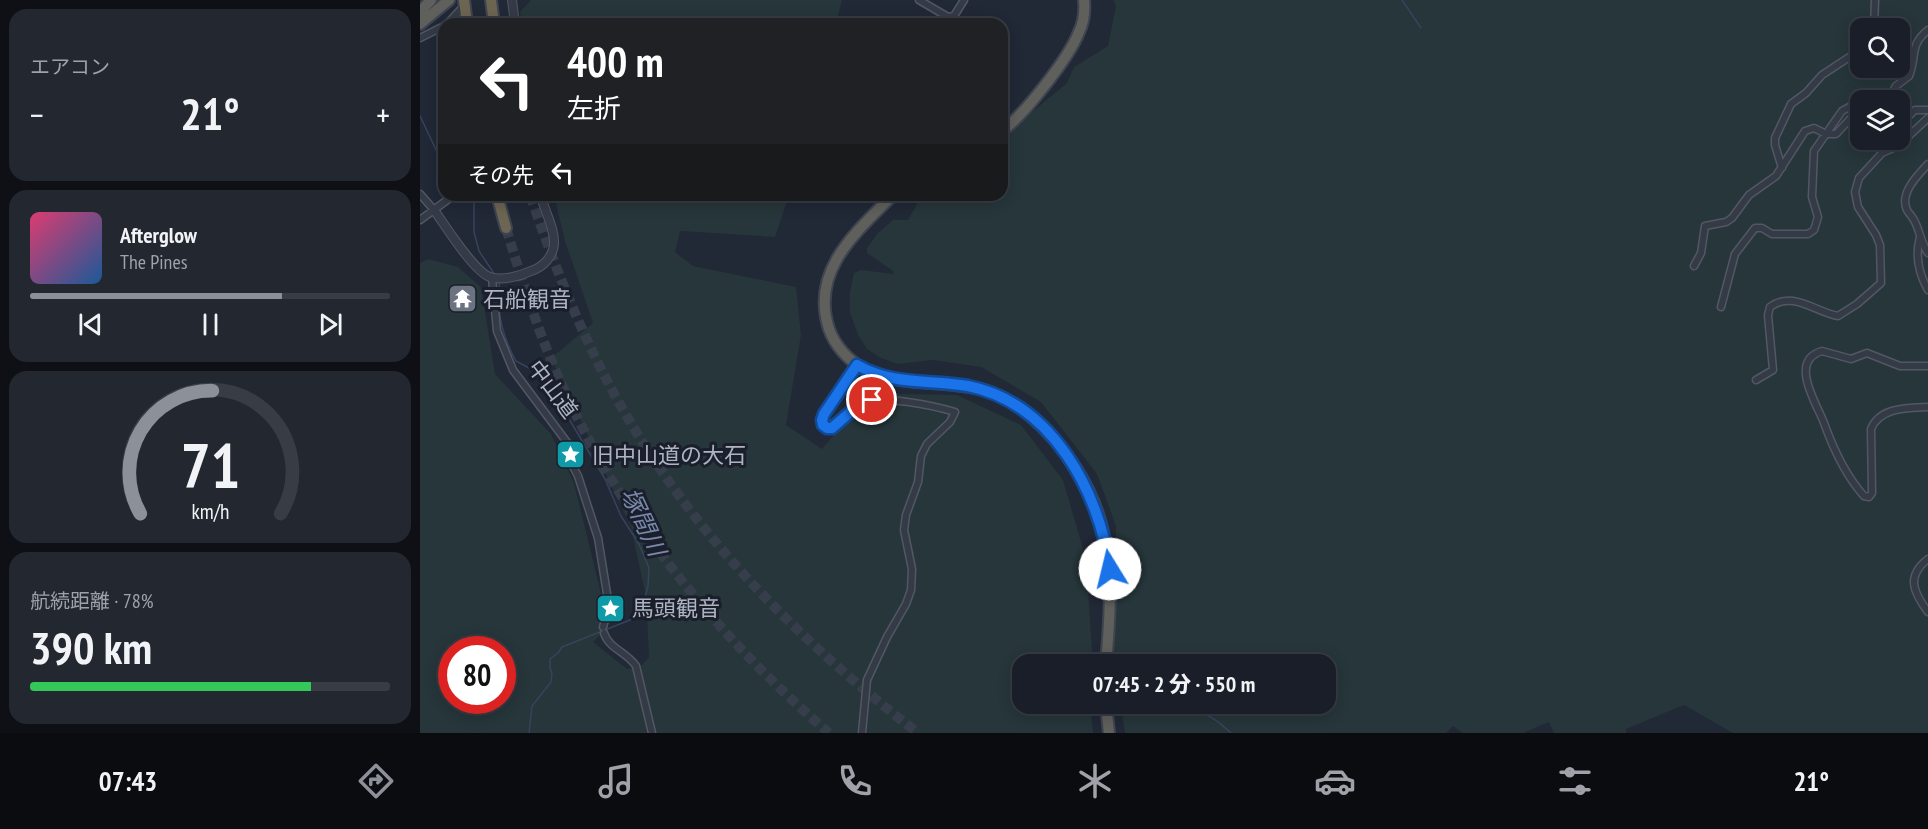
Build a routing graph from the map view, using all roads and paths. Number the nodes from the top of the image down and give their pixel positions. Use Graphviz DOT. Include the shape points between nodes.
graph roads {
  1 [pos="431,0"];
  2 [pos="439,0"];
  3 [pos="449,0"];
  4 [pos="471,0"];
  5 [pos="491,0"];
  6 [pos="496,0"];
  7 [pos="512,0"];
  8 [pos="919,0"];
  9 [pos="964,0"];
  10 [pos="1084,0"];
  11 [pos="1875,0"];
  12 [pos="463,4"];
  13 [pos="420,12"];
  14 [pos="451,18"];
  15 [pos="472,18"];
  16 [pos="495,18"];
  17 [pos="496,18"];
  18 [pos="514,18"];
  19 [pos="1874,18"];
  20 [pos="420,22"];
  21 [pos="438,29"];
  22 [pos="1928,30"];
  23 [pos="420,38"];
  24 [pos="1850,57"];
  25 [pos="1894,90"];
  26 [pos="1850,107"];
  27 [pos="1928,110"];
  28 [pos="1910,115"];
  29 [pos="1928,118"];
  30 [pos="1850,119"];
  31 [pos="1008,125"];
  32 [pos="1826,134"];
  33 [pos="1928,164"];
  34 [pos="1782,168"];
  35 [pos="420,194"];
  36 [pos="446,201"];
  37 [pos="499,201"];
  38 [pos="543,201"];
  39 [pos="886,201"];
  40 [pos="434,210"];
  41 [pos="420,220"];
  42 [pos="506,228"];
  43 [pos="1920,236"];
  44 [pos="1928,253"];
  45 [pos="1694,266"];
  46 [pos="492,278"];
  47 [pos="1928,290"];
  48 [pos="1721,307"];
  49 [pos="857,365"];
  50 [pos="1928,366"];
  51 [pos="1756,380"];
  52 [pos="1928,407"];
  53 [pos="1928,559"];
  54 [pos="1928,612"];
  55 [pos="1107,654"];
  56 [pos="1107,714"];
  57 [pos="652,733"];
  58 [pos="862,733"];
  59 [pos="1109,733"];
  1 -- 13 [label="highway"];
  2 -- 20 [label="highway"];
  3 -- 20 [label="highway"];
  4 -- 15 [label="highway"];
  5 -- 16 [label="highway"];
  6 -- 17 [label="highway"];
  7 -- 18 [label="street"];
  8 -- 9 [label="street" via="948,17 954,16"];
  10 -- 31 [label="highway" via="1082,25 1071,49 1031,102"];
  11 -- 19 [label="street"];
  12 -- 14 [label="street"];
  21 -- 23 [label="street"];
  22 -- 25 [label="street" via="1914,47 1909,76"];
  24 -- 34 [label="street" via="1822,75 1791,104 1774,145"];
  26 -- 32 [label="street" via="1842,111"];
  27 -- 28 [label="street" via="1915,110"];
  29 -- 51 [label="street" via="1898,146 1882,153 1857,184 1858,207 1880,245 1881,283 1838,316 1800,301 1784,300 1770,307 1773,370"];
  30 -- 32 [label="street" via="1836,134"];
  32 -- 34 [label="street" via="1814,128 1805,131"];
  32 -- 48 [label="street" via="1814,151 1812,164 1812,197 1818,217 1814,230 1808,234 1772,234 1755,228 1736,254"];
  33 -- 43 [label="street" via="1911,184 1905,201"];
  34 -- 45 [label="street" via="1749,195 1732,218 1705,226 1701,253"];
  35 -- 40 [label="street"];
  36 -- 40 [label="street"];
  37 -- 42 [label="highway"];
  38 -- 46 [label="street" via="554,238 552,252 542,266 531,271"];
  39 -- 49 [label="highway" via="846,244 827,282 824,311 831,335"];
  40 -- 41 [label="street"];
  40 -- 46 [label="street" via="460,247"];
  43 -- 44 [label="street"];
  43 -- 47 [label="street" via="1918,261"];
  46 -- 57 [label="street, 中山道" via="497,331 513,370 569,445 569,459 598,538 609,606 603,630 608,642 636,666"];
  49 -- 55 [label="highway" via="890,379 948,383 996,394 1026,412 1052,437 1087,487 1104,533 1111,589"];
  49 -- 58 [label="street" via="824,414 823,425 827,428 837,425 862,402 872,400 955,411 921,456 904,530 912,569 911,590 867,680"];
  50 -- 52 [label="street" via="1900,366 1867,353 1851,359 1822,351 1812,356 1807,375 1807,387 1829,438 1864,496 1872,493 1874,422 1889,412"];
  53 -- 54 [label="street" via="1918,568 1914,588"];
  56 -- 59 [label="highway"];
}
